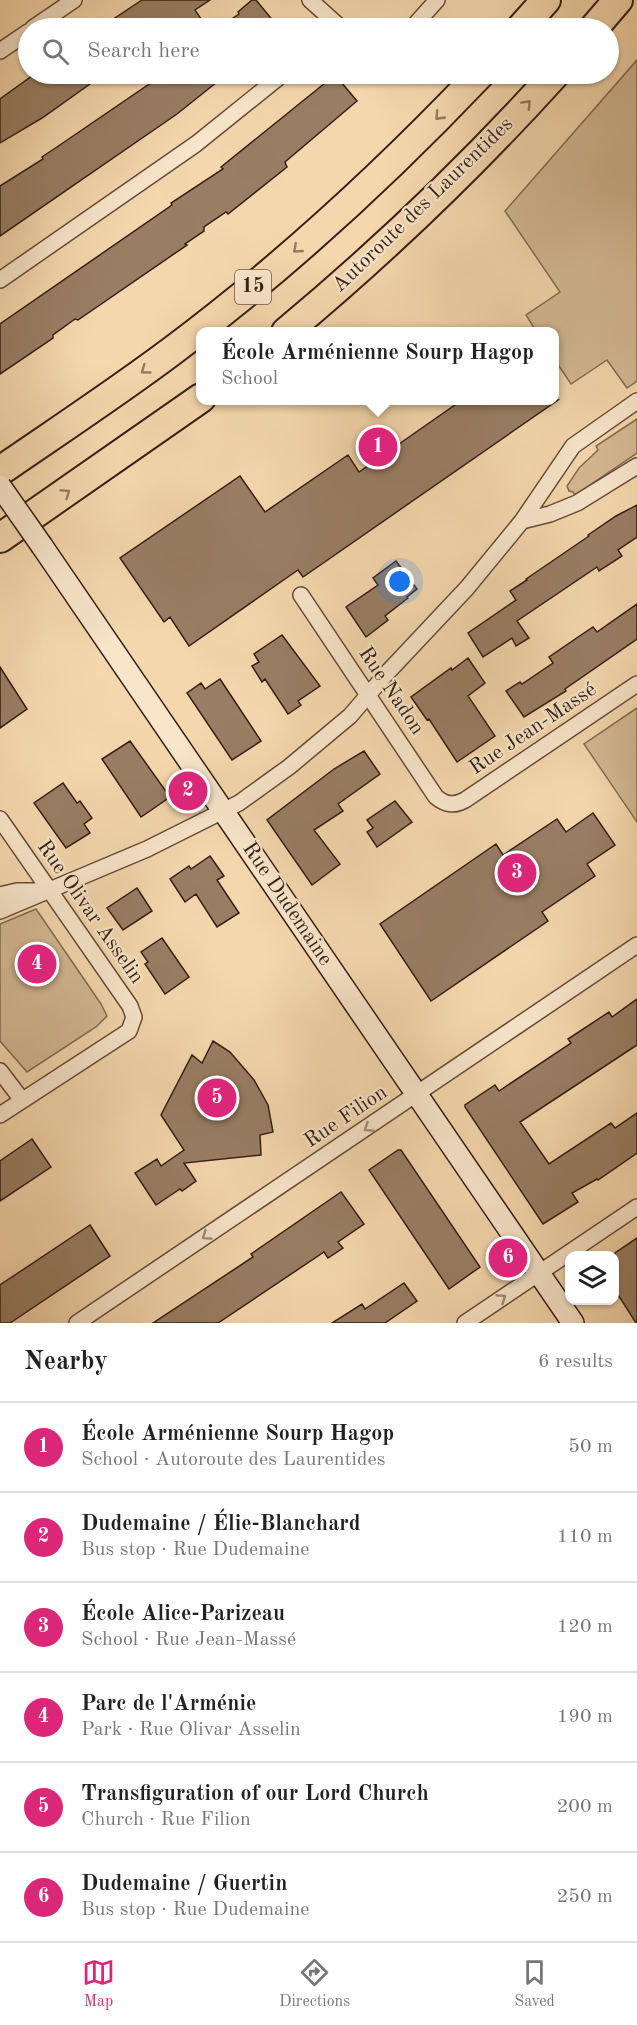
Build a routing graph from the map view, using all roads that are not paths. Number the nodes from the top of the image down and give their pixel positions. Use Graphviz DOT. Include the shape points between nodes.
graph roads {
  1 [pos="74,0"];
  2 [pos="310,0"];
  3 [pos="437,0"];
  4 [pos="546,0"];
  5 [pos="618,0"];
  6 [pos="48,18"];
  7 [pos="328,18"];
  8 [pos="421,18"];
  9 [pos="530,18"];
  10 [pos="603,18"];
  11 [pos="18,39"];
  12 [pos="0,51"];
  13 [pos="271,84"];
  14 [pos="470,84"];
  15 [pos="545,84"];
  16 [pos="0,280"];
  17 [pos="201,327"];
  18 [pos="292,327"];
  19 [pos="196,331"];
  20 [pos="196,401"];
  21 [pos="637,401"];
  22 [pos="637,466"];
  23 [pos="0,471"];
  24 [pos="0,486"];
  25 [pos="522,521"];
  26 [pos="0,538"];
  27 [pos="301,595"];
  28 [pos="637,684"];
  29 [pos="369,695"];
  30 [pos="450,804"];
  31 [pos="223,811"];
  32 [pos="0,819"];
  33 [pos="50,891"];
  34 [pos="0,895"];
  35 [pos="0,911"];
  36 [pos="637,945"];
  37 [pos="0,1071"];
  38 [pos="416,1095"];
  39 [pos="22,1100"];
  40 [pos="0,1116"];
  41 [pos="637,1207"];
  42 [pos="539,1273"];
  43 [pos="77,1323"];
  44 [pos="465,1323"];
  45 [pos="573,1323"];
  1 -- 6 [label="street"];
  2 -- 7 [label="street"];
  3 -- 8 [label="street"];
  4 -- 9 [label="highway"];
  5 -- 10 [label="highway"];
  11 -- 12 [label="street"];
  13 -- 16 [label="street" via="196,144"];
  14 -- 17 [label="highway, 15, one-way" via="321,229"];
  18 -- 15 [label="highway, Autoroute des Laurentides / 15, one-way" via="436,198"];
  19 -- 23 [label="highway, 15, one-way"];
  26 -- 20 [label="highway, one-way"];
  21 -- 25 [label="street" via="573,446"];
  22 -- 25 [label="street" via="577,503"];
  24 -- 31 [label="street, Rue Dudemaine, bridge"];
  25 -- 29 [label="street"];
  27 -- 29 [label="street, Rue Nadon"];
  28 -- 30 [label="street, Rue Jean-Massé" via="465,800"];
  29 -- 30 [label="street, Rue Nadon" via="436,797"];
  29 -- 31 [label="street" via="289,767"];
  31 -- 33 [label="street"];
  31 -- 38 [label="street, Rue Dudemaine"];
  32 -- 33 [label="street, Rue Olivar Asselin"];
  33 -- 34 [label="street"];
  33 -- 35 [label="street"];
  33 -- 39 [label="street, Rue Olivar Asselin" via="134,1017 129,1031"];
  36 -- 38 [label="street, Rue Filion"];
  37 -- 39 [label="street"];
  38 -- 42 [label="street, Rue Dudemaine"];
  38 -- 43 [label="street, Rue Filion, one-way"];
  39 -- 40 [label="street"];
  41 -- 42 [label="street"];
  44 -- 42 [label="street, one-way"];
  42 -- 45 [label="street, Rue Dudemaine"];
}
